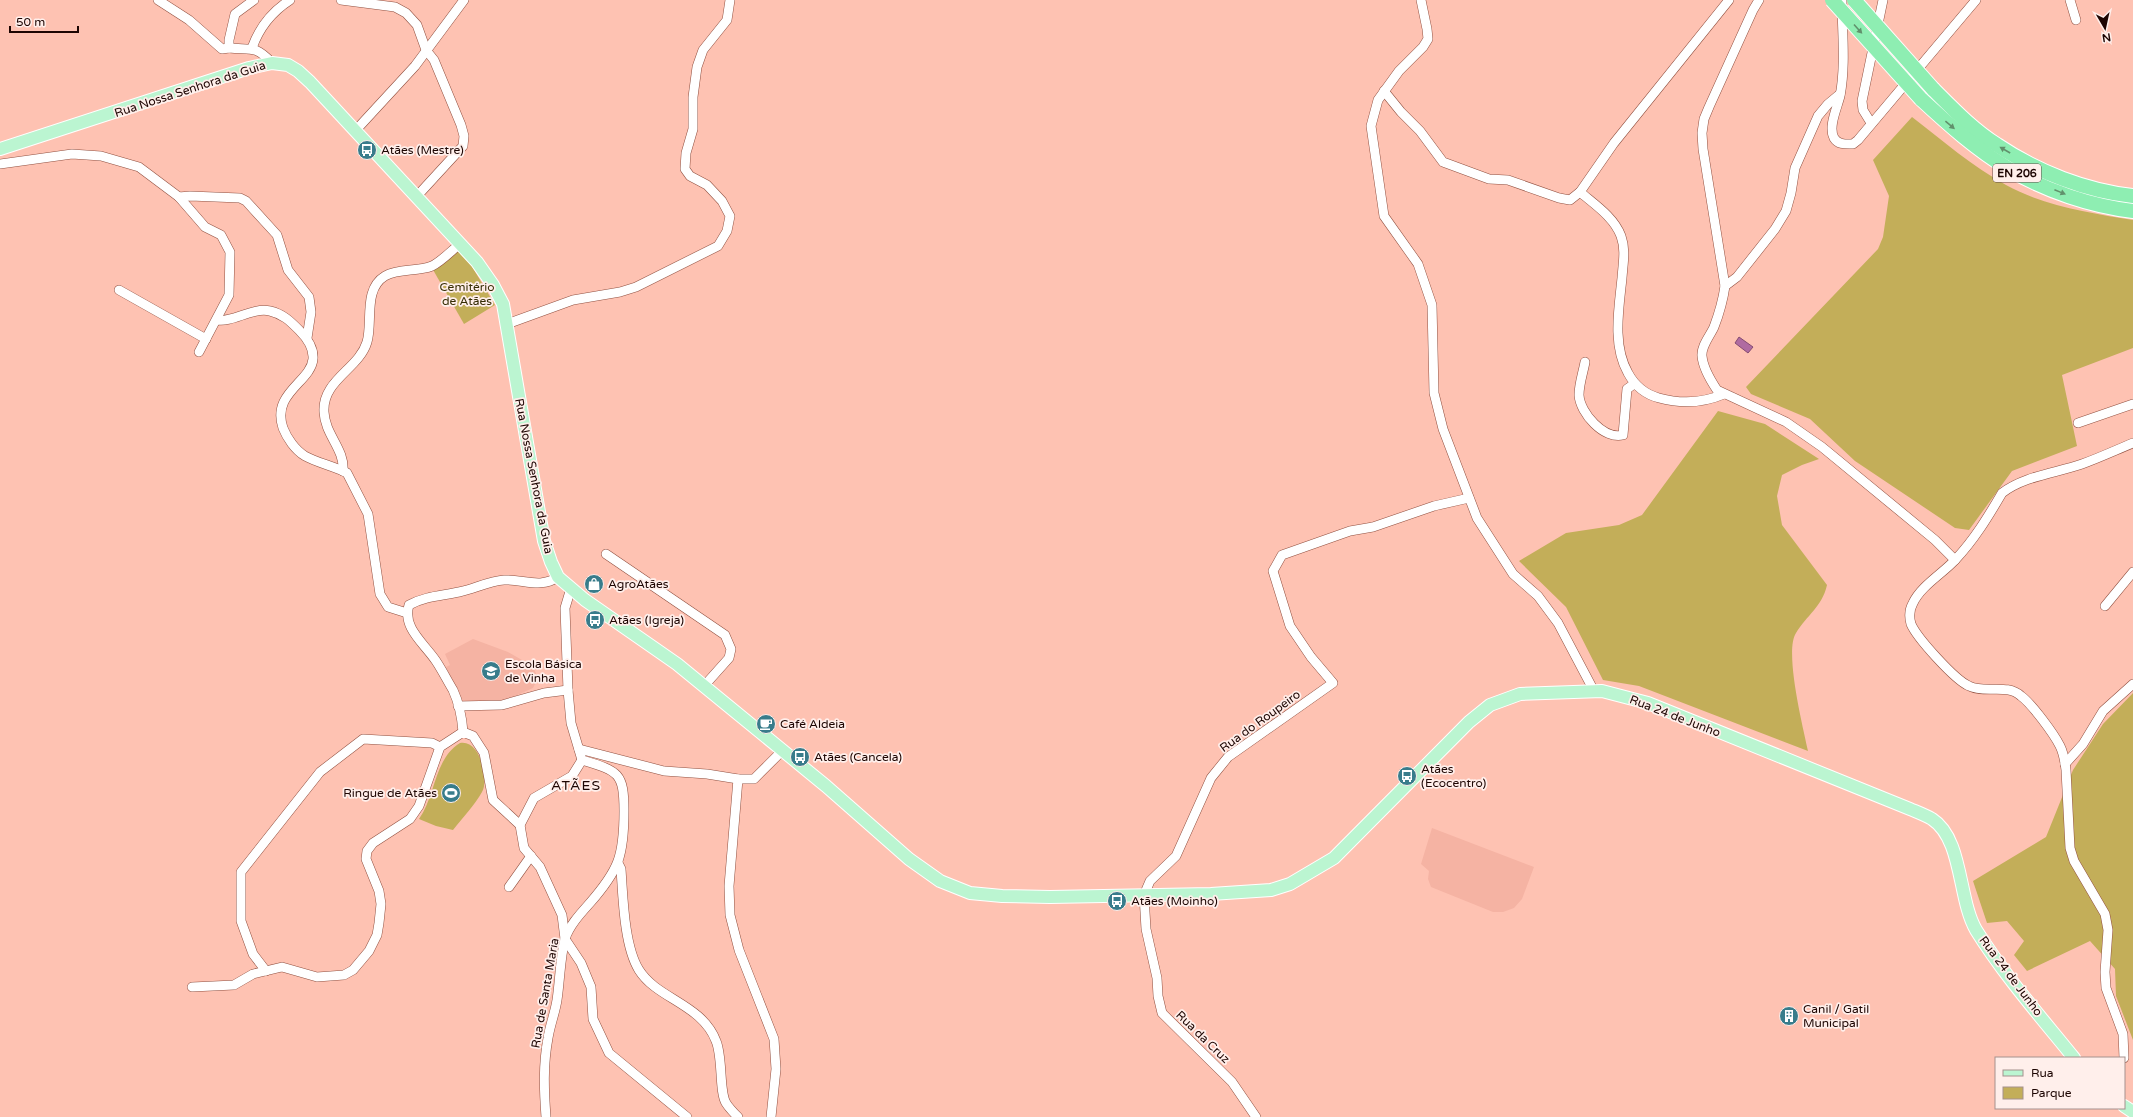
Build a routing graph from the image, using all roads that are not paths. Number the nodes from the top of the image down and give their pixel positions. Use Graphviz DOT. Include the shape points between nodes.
graph roads {
  1 [pos="158,0"];
  2 [pos="254,0"];
  3 [pos="290,0"];
  4 [pos="341,0"];
  5 [pos="464,0"];
  6 [pos="730,0"];
  7 [pos="1421,0"];
  8 [pos="1729,0"];
  9 [pos="1759,0"];
  10 [pos="1832,0"];
  11 [pos="1842,0"];
  12 [pos="1854,0"];
  13 [pos="1883,0"];
  14 [pos="1976,0"];
  15 [pos="2070,0"];
  16 [pos="2076,20"];
  17 [pos="229,48"];
  18 [pos="252,48"];
  19 [pos="426,50"];
  20 [pos="272,63"];
  21 [pos="1384,90"];
  22 [pos="1840,94"];
  23 [pos="1871,123"];
  24 [pos="356,130"];
  25 [pos="0,149"];
  26 [pos="0,164"];
  27 [pos="1580,192"];
  28 [pos="418,195"];
  29 [pos="2133,196"];
  30 [pos="178,198"];
  31 [pos="2133,211"];
  32 [pos="461,243"];
  33 [pos="1725,286"];
  34 [pos="120,290"];
  35 [pos="217,320"];
  36 [pos="507,324"];
  37 [pos="307,338"];
  38 [pos="206,339"];
  39 [pos="199,352"];
  40 [pos="1585,362"];
  41 [pos="1634,384"];
  42 [pos="1724,394"];
  43 [pos="2133,404"];
  44 [pos="2078,424"];
  45 [pos="2133,443"];
  46 [pos="343,471"];
  47 [pos="1469,498"];
  48 [pos="606,554"];
  49 [pos="1955,560"];
  50 [pos="2133,572"];
  51 [pos="558,577"];
  52 [pos="571,588"];
  53 [pos="2105,606"];
  54 [pos="406,613"];
  55 [pos="2133,684"];
  56 [pos="704,686"];
  57 [pos="568,690"];
  58 [pos="1594,691"];
  59 [pos="458,706"];
  60 [pos="463,732"];
  61 [pos="440,747"];
  62 [pos="579,749"];
  63 [pos="782,751"];
  64 [pos="582,760"];
  65 [pos="2065,764"];
  66 [pos="738,779"];
  67 [pos="520,825"];
  68 [pos="531,856"];
  69 [pos="618,863"];
  70 [pos="509,887"];
  71 [pos="1144,895"];
  72 [pos="565,939"];
  73 [pos="266,971"];
  74 [pos="192,987"];
  75 [pos="2073,1057"];
  76 [pos="2124,1057"];
  77 [pos="546,1117"];
  78 [pos="687,1117"];
  79 [pos="738,1117"];
  80 [pos="771,1117"];
  81 [pos="1256,1117"];
  1 -- 17 [label="street" via="189,20 222,49"];
  2 -- 17 [label="street" via="235,14 228,40"];
  3 -- 18 [label="street" via="267,21 255,38"];
  4 -- 19 [label="street" via="395,7 406,13 417,24"];
  5 -- 19 [label="street"];
  6 -- 36 [label="street" via="727,20 703,50 697,66 693,128 686,153 685,169 690,176 707,184 722,201 730,216 727,231 718,246 636,287 573,300"];
  7 -- 21 [label="street" via="1428,39"];
  8 -- 27 [label="street" via="1614,143"];
  9 -- 33 [label="street" via="1704,119 1703,149"];
  10 -- 31 [label="highway, EN 206, one-way, bridge" via="1921,99 1979,149 2010,170 2072,197"];
  11 -- 22 [label="street"];
  29 -- 12 [label="highway, EN 206, one-way, bridge" via="2090,188 2021,159 1997,145 1933,89"];
  13 -- 23 [label="street" via="1862,101 1863,110"];
  14 -- 23 [label="street"];
  15 -- 16 [label="street"];
  17 -- 18 [label="street"];
  18 -- 20 [label="street" via="262,52"];
  19 -- 24 [label="street" via="415,66"];
  19 -- 28 [label="street" via="434,60 464,136 463,146"];
  20 -- 24 [label="main road, Rua Nossa Senhora da Guia" via="288,65 298,71"];
  20 -- 25 [label="main road, Rua Nossa Senhora da Guia" via="249,68"];
  21 -- 27 [label="street" via="1443,162 1489,179 1508,180 1559,198 1570,200"];
  21 -- 47 [label="street" via="1378,100 1371,126 1384,216 1418,264 1432,305 1434,393 1443,429"];
  22 -- 23 [label="street" via="1832,130 1835,140 1842,144 1853,144"];
  22 -- 33 [label="street" via="1818,116 1795,168 1786,211 1737,277"];
  24 -- 28 [label="main road, Rua Nossa Senhora da Guia"];
  26 -- 30 [label="street" via="72,154 101,156 138,167"];
  27 -- 41 [label="street" via="1600,208 1621,235 1625,255 1618,334 1621,362"];
  28 -- 32 [label="main road, Rua Nossa Senhora da Guia"];
  30 -- 35 [label="street" via="205,227 220,235 230,252 229,295"];
  30 -- 37 [label="street" via="197,196 246,200 277,235 288,270 309,297 312,312"];
  32 -- 36 [label="main road, Rua Nossa Senhora da Guia" via="493,285 503,304"];
  32 -- 46 [label="street" via="432,266 405,270 384,277 376,287 370,303 367,341 359,360 347,369 329,390 323,410 327,431 344,461"];
  33 -- 42 [label="street" via="1723,300 1702,356 1710,380 1717,390"];
  34 -- 38 [label="street"];
  35 -- 37 [label="street" via="224,321 236,315 268,310 284,316"];
  35 -- 38 [label="street"];
  36 -- 51 [label="main road, Rua Nossa Senhora da Guia" via="544,540"];
  37 -- 46 [label="street" via="313,360 283,404 280,420 287,438 305,456"];
  38 -- 39 [label="street"];
  40 -- 41 [label="street" via="1579,397 1583,409 1593,422 1617,437 1623,435 1627,389"];
  41 -- 42 [label="street" via="1647,395 1672,402 1695,402"];
  42 -- 49 [label="street" via="1786,422 1822,447 1935,540"];
  43 -- 44 [label="street"];
  45 -- 49 [label="street" via="2083,464 2008,488"];
  46 -- 54 [label="street" via="348,473 368,514 380,594 388,607"];
  47 -- 58 [label="street" via="1477,518 1513,574 1538,596 1558,623"];
  47 -- 71 [label="street, Rua do Roupeiro" via="1434,506 1373,528 1350,531 1282,555 1273,571 1290,626 1333,683 1228,757 1211,778 1176,856 1150,881"];
  48 -- 56 [label="street" via="726,635 731,649 728,658"];
  49 -- 65 [label="street" via="1912,604 1909,614 1915,630 1957,678 1969,686 2005,689 2021,695 2060,746"];
  50 -- 53 [label="street"];
  51 -- 52 [label="main road, Rua Nossa Senhora da Guia"];
  51 -- 54 [label="street" via="551,582 536,584 498,581 459,592 421,598 409,605"];
  52 -- 56 [label="main road, Rua Nossa Senhora da Guia"];
  52 -- 57 [label="street" via="566,608"];
  54 -- 59 [label="street" via="411,630 435,660 454,692"];
  55 -- 65 [label="street" via="2103,711 2083,744"];
  56 -- 63 [label="main road, Rua Nossa Senhora da Guia"];
  57 -- 59 [label="street" via="544,693 502,705"];
  57 -- 62 [label="street" via="571,723"];
  58 -- 71 [label="main road, Rua 24 de Junho" via="1520,694 1490,705 1469,722 1334,858 1290,884 1271,890 1249,892"];
  58 -- 75 [label="main road, Rua 24 de Junho" via="1648,703 1910,808 1933,820 1946,835 1954,851 1964,898 1975,928 1996,961"];
  59 -- 60 [label="street"];
  60 -- 61 [label="street"];
  60 -- 67 [label="street" via="473,736 484,753 493,800"];
  61 -- 73 [label="street" via="419,806 410,819 374,843 367,851 366,859 379,891 381,904 377,936 369,951 353,970 344,975 317,977 282,967"];
  61 -- 73 [label="street" via="432,743 363,739 320,772 241,872 241,921 253,954"];
  62 -- 64 [label="street"];
  62 -- 66 [label="street" via="664,771"];
  63 -- 66 [label="street" via="754,779"];
  63 -- 71 [label="main road, Rua Nossa Senhora da Guia" via="909,858 940,880 970,893 1016,896"];
  64 -- 67 [label="street" via="572,776 534,798"];
  64 -- 69 [label="street, Rua de Santa Maria" via="610,768 620,778 624,791 624,843"];
  65 -- 76 [label="street" via="2070,848 2074,861 2105,914 2108,930 2106,988 2123,1034"];
  66 -- 80 [label="street" via="729,886 730,915 739,950 774,1038 776,1069"];
  67 -- 68 [label="street" via="524,848"];
  68 -- 70 [label="street"];
  68 -- 72 [label="street" via="540,867 562,915"];
  69 -- 72 [label="street, Rua de Santa Maria" via="605,886 577,919"];
  69 -- 79 [label="street" via="621,869 626,928 639,971 652,984 688,1007 702,1020 716,1040 720,1053 725,1103"];
  71 -- 81 [label="street, Rua da Cruz" via="1146,929 1162,1013 1232,1082"];
  72 -- 77 [label="street, Rua de Santa Maria" via="543,1077"];
  72 -- 78 [label="street" via="581,963 591,987 593,1019 609,1053"];
  73 -- 74 [label="street" via="253,974 234,985"];
}
